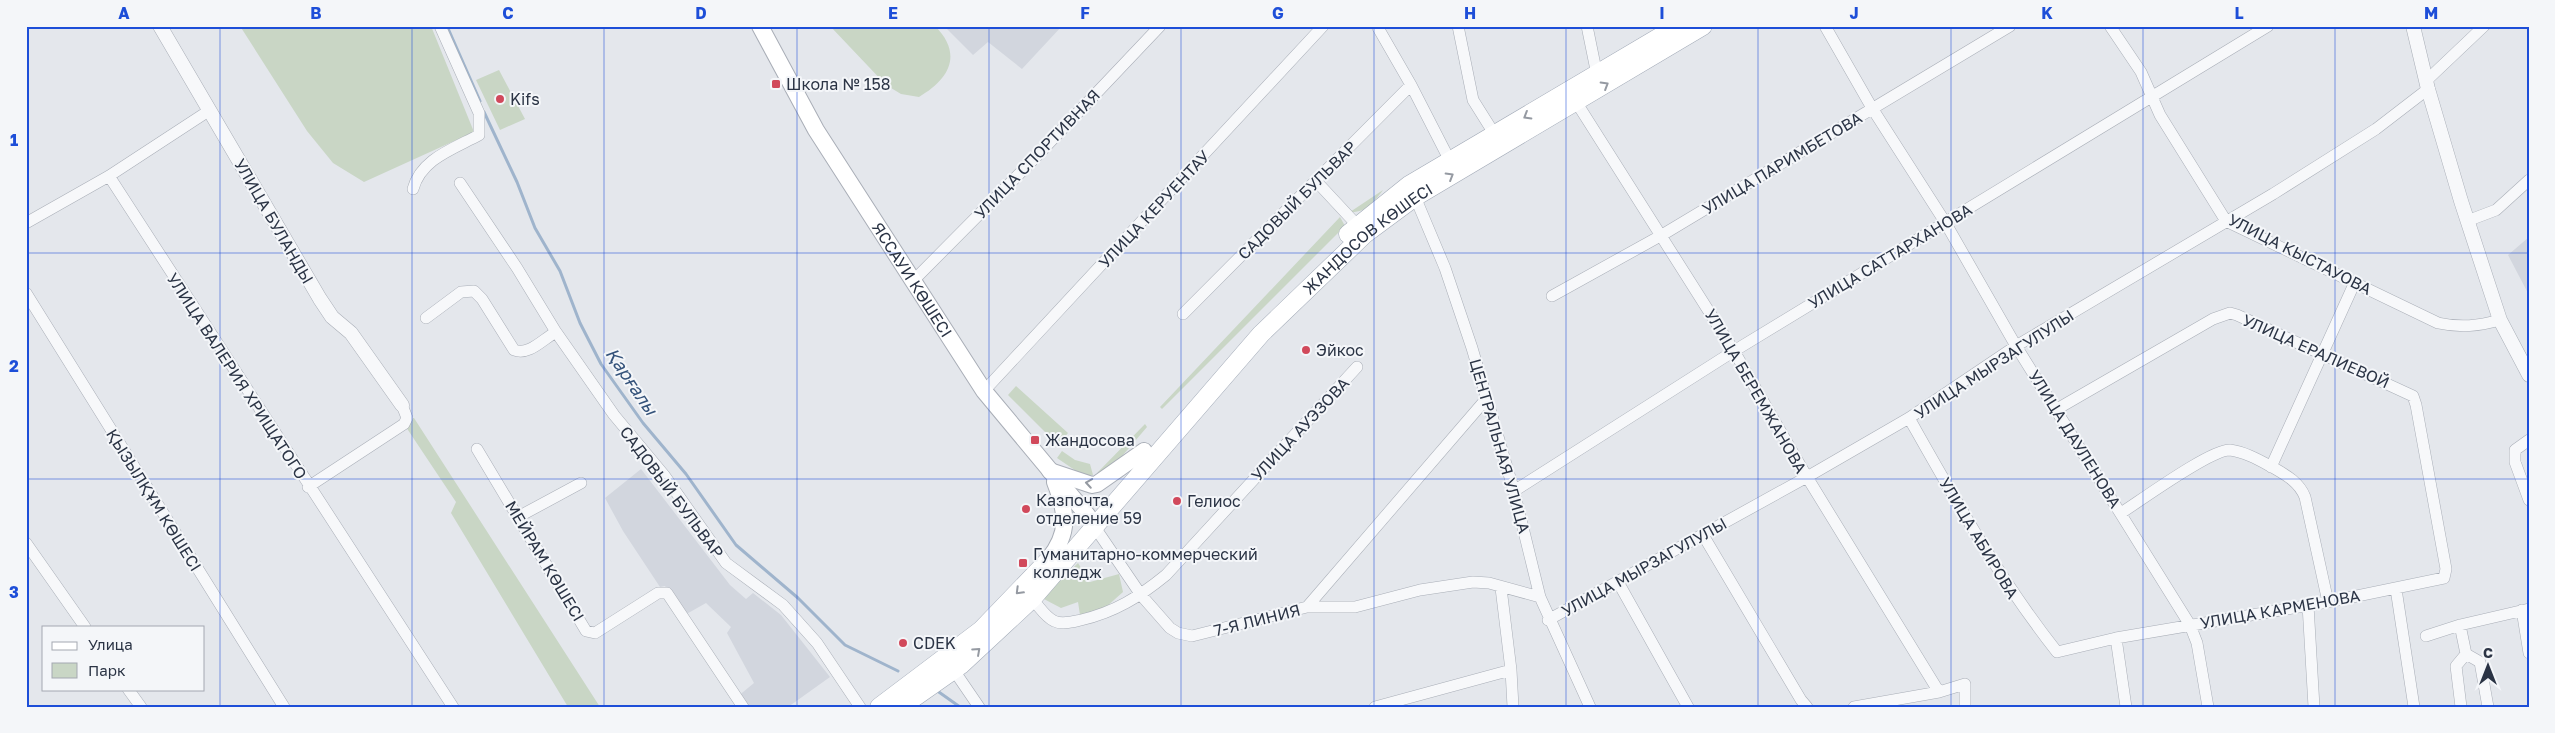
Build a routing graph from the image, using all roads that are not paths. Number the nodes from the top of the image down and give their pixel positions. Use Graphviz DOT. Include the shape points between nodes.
graph roads {
  1 [pos="160,26"];
  2 [pos="440,26"];
  3 [pos="760,26"];
  4 [pos="1160,26"];
  5 [pos="1323,26"];
  6 [pos="1377,26"];
  7 [pos="1458,26"];
  8 [pos="1587,26"];
  9 [pos="1678,26"];
  10 [pos="1703,26"];
  11 [pos="1825,26"];
  12 [pos="2010,26"];
  13 [pos="2110,26"];
  14 [pos="2268,26"];
  15 [pos="2412,26"];
  16 [pos="2484,26"];
  17 [pos="1597,75"];
  18 [pos="1411,85"];
  19 [pos="2427,85"];
  20 [pos="1573,96"];
  21 [pos="2153,97"];
  22 [pos="1872,108"];
  23 [pos="210,110"];
  24 [pos="1495,135"];
  25 [pos="1450,161"];
  26 [pos="109,176"];
  27 [pos="2529,180"];
  28 [pos="1316,182"];
  29 [pos="460,183"];
  30 [pos="413,189"];
  31 [pos="1412,191"];
  32 [pos="2226,221"];
  33 [pos="2467,221"];
  34 [pos="1945,222"];
  35 [pos="26,223"];
  36 [pos="1357,225"];
  37 [pos="1662,235"];
  38 [pos="913,281"];
  39 [pos="2354,282"];
  40 [pos="26,293"];
  41 [pos="1552,296"];
  42 [pos="1183,314"];
  43 [pos="426,318"];
  44 [pos="2500,320"];
  45 [pos="556,332"];
  46 [pos="2016,346"];
  47 [pos="1734,351"];
  48 [pos="2322,356"];
  49 [pos="1357,367"];
  50 [pos="2529,375"];
  51 [pos="984,391"];
  52 [pos="1487,398"];
  53 [pos="402,405"];
  54 [pos="2057,409"];
  55 [pos="1909,418"];
  56 [pos="2529,440"];
  57 [pos="477,449"];
  58 [pos="1144,451"];
  59 [pos="2272,467"];
  60 [pos="1050,471"];
  61 [pos="1807,477"];
  62 [pos="581,483"];
  63 [pos="308,487"];
  64 [pos="1514,491"];
  65 [pos="2529,500"];
  66 [pos="2121,513"];
  67 [pos="518,517"];
  68 [pos="1091,521"];
  69 [pos="1703,535"];
  70 [pos="26,543"];
  71 [pos="1041,569"];
  72 [pos="2444,578"];
  73 [pos="1618,582"];
  74 [pos="1501,588"];
  75 [pos="2396,589"];
  76 [pos="1141,595"];
  77 [pos="1540,597"];
  78 [pos="1032,599"];
  79 [pos="2328,602"];
  80 [pos="2308,605"];
  81 [pos="1307,607"];
  82 [pos="2526,610"];
  83 [pos="1548,620"];
  84 [pos="2190,625"];
  85 [pos="2460,625"];
  86 [pos="84,626"];
  87 [pos="2426,636"];
  88 [pos="2116,638"];
  89 [pos="2057,652"];
  90 [pos="2529,653"];
  91 [pos="2466,654"];
  92 [pos="950,664"];
  93 [pos="1511,670"];
  94 [pos="926,682"];
  95 [pos="129,690"];
  96 [pos="1939,692"];
  97 [pos="140,707"];
  98 [pos="284,707"];
  99 [pos="452,707"];
  100 [pos="743,707"];
  101 [pos="860,707"];
  102 [pos="879,707"];
  103 [pos="902,707"];
  104 [pos="978,707"];
  105 [pos="1376,707"];
  106 [pos="1513,707"];
  107 [pos="1590,707"];
  108 [pos="1688,707"];
  109 [pos="1808,707"];
  110 [pos="1854,707"];
  111 [pos="1965,707"];
  112 [pos="2126,707"];
  113 [pos="2208,707"];
  114 [pos="2314,707"];
  115 [pos="2414,707"];
  116 [pos="2461,707"];
  117 [pos="2488,707"];
  1 -- 23 [label="street, УЛИЦА БУЛАНДЫ"];
  2 -- 30 [label="street" via="479,113 478,135 424,166 416,176"];
  3 -- 38 [label="main road, ЯССАУИ КӨШЕСІ" via="816,130"];
  4 -- 38 [label="street, УЛИЦА СПОРТИВНАЯ"];
  5 -- 51 [label="street, УЛИЦА КЕРУЕНТАУ"];
  6 -- 18 [label="street"];
  7 -- 24 [label="street" via="1473,100"];
  8 -- 17 [label="street"];
  9 -- 17 [label="main road, ЖАНДОСОВ КӨШЕСІ"];
  20 -- 10 [label="main road, ЖАНДОСОВ КӨШЕСІ, one-way"];
  11 -- 22 [label="street, УЛИЦА ДАУЛЕНОВА"];
  12 -- 22 [label="street, УЛИЦА ПАРИМБЕТОВА"];
  13 -- 21 [label="street, УЛИЦА КЫСТАУОВА" via="2141,72"];
  14 -- 21 [label="street, УЛИЦА САТТАРХАНОВА"];
  15 -- 19 [label="street"];
  16 -- 19 [label="street, УЛИЦА МЫРЗАГУЛУЛЫ"];
  17 -- 20 [label="main road, ЖАНДОСОВ КӨШЕСІ"];
  18 -- 25 [label="street"];
  18 -- 28 [label="street, САДОВЫЙ БУЛЬВАР"];
  19 -- 32 [label="street, УЛИЦА МЫРЗАГУЛУЛЫ" via="2376,129"];
  19 -- 33 [label="street"];
  20 -- 24 [label="main road, ЖАНДОСОВ КӨШЕСІ, one-way"];
  31 -- 20 [label="main road, ЖАНДОСОВ КӨШЕСІ, one-way"];
  20 -- 37 [label="street, УЛИЦА БЕРЕМЖАНОВА"];
  21 -- 32 [label="street, УЛИЦА КЫСТАУОВА" via="2160,115"];
  21 -- 34 [label="street, УЛИЦА САТТАРХАНОВА"];
  22 -- 34 [label="street, УЛИЦА ДАУЛЕНОВА"];
  22 -- 37 [label="street, УЛИЦА ПАРИМБЕТОВА"];
  23 -- 26 [label="street"];
  23 -- 53 [label="street, УЛИЦА БУЛАНДЫ" via="320,299 332,317 351,333"];
  24 -- 25 [label="main road, ЖАНДОСОВ КӨШЕСІ"];
  25 -- 31 [label="main road, ЖАНДОСОВ КӨШЕСІ"];
  26 -- 35 [label="street"];
  26 -- 63 [label="street, УЛИЦА ВАЛЕРИЯ ХРИЩАТОГО"];
  27 -- 33 [label="street" via="2496,210"];
  28 -- 36 [label="street"];
  28 -- 42 [label="street, САДОВЫЙ БУЛЬВАР"];
  29 -- 45 [label="street, САДОВЫЙ БУЛЬВАР"];
  31 -- 36 [label="main road, ЖАНДОСОВ КӨШЕСІ"];
  31 -- 52 [label="street, ЦЕНТРАЛЬНАЯ УЛИЦА" via="1445,268"];
  31 -- 68 [label="main road, ЖАНДОСОВ КӨШЕСІ" via="1261,334"];
  32 -- 39 [label="street, УЛИЦА КЫСТАУОВА"];
  32 -- 46 [label="street, УЛИЦА МЫРЗАГУЛУЛЫ"];
  33 -- 44 [label="street"];
  34 -- 46 [label="street, УЛИЦА ДАУЛЕНОВА"];
  34 -- 47 [label="street, УЛИЦА САТТАРХАНОВА"];
  36 -- 58 [label="main road, ЖАНДОСОВ КӨШЕСІ" via="1260,321"];
  37 -- 41 [label="street, УЛИЦА ПАРИМБЕТОВА"];
  37 -- 47 [label="street, УЛИЦА БЕРЕМЖАНОВА"];
  38 -- 51 [label="main road, ЯССАУИ КӨШЕСІ"];
  39 -- 44 [label="street, УЛИЦА КЫСТАУОВА" via="2438,323 2456,327 2478,326"];
  39 -- 48 [label="street"];
  40 -- 98 [label="street, ҚЫЗЫЛҚҰМ КӨШЕСІ"];
  43 -- 45 [label="street" via="461,292 474,291 514,350 528,350"];
  44 -- 50 [label="street"];
  45 -- 101 [label="street, САДОВЫЙ БУЛЬВАР" via="726,563 783,605 817,644"];
  46 -- 54 [label="street, УЛИЦА ДАУЛЕНОВА"];
  46 -- 55 [label="street, УЛИЦА МЫРЗАГУЛУЛЫ"];
  47 -- 61 [label="street, УЛИЦА БЕРЕМЖАНОВА"];
  47 -- 64 [label="street, УЛИЦА САТТАРХАНОВА"];
  48 -- 54 [label="street, УЛИЦА ЕРАЛИЕВОЙ" via="2237,315 2221,315"];
  48 -- 59 [label="street"];
  48 -- 72 [label="street, УЛИЦА ЕРАЛИЕВОЙ" via="2413,396 2446,569"];
  49 -- 76 [label="street, УЛИЦА АУЭЗОВА" via="1166,575"];
  51 -- 60 [label="main road, ЯССАУИ КӨШЕСІ"];
  52 -- 64 [label="street, ЦЕНТРАЛЬНАЯ УЛИЦА"];
  52 -- 81 [label="street"];
  53 -- 63 [label="street, УЛИЦА ВАЛЕРИЯ ХРИЩАТОГО" via="407,418 404,424"];
  54 -- 66 [label="street, УЛИЦА ДАУЛЕНОВА"];
  55 -- 61 [label="street, УЛИЦА МЫРЗАГУЛУЛЫ"];
  55 -- 89 [label="street, УЛИЦА АБИРОВА" via="1981,545 2019,604"];
  56 -- 65 [label="street" via="2515,450 2515,462"];
  57 -- 67 [label="street, МЕЙРАМ КӨШЕСІ"];
  58 -- 60 [label="main road, one-way" via="1097,484"];
  58 -- 68 [label="main road, ЖАНДОСОВ КӨШЕСІ" via="1102,500"];
  59 -- 66 [label="street" via="2247,454 2228,450 2210,456"];
  59 -- 79 [label="street" via="2296,482 2305,497"];
  60 -- 68 [label="main road, ЯССАУИ КӨШЕСІ"];
  60 -- 71 [label="main road" via="1062,499 1064,534"];
  61 -- 69 [label="street, УЛИЦА МЫРЗАГУЛУЛЫ"];
  61 -- 96 [label="street, УЛИЦА БЕРЕМЖАНОВА"];
  62 -- 67 [label="street"];
  63 -- 99 [label="street"];
  64 -- 77 [label="street, ЦЕНТРАЛЬНАЯ УЛИЦА"];
  66 -- 84 [label="street, УЛИЦА ДАУЛЕНОВА"];
  67 -- 100 [label="street, МЕЙРАМ КӨШЕСІ" via="586,632 596,633 658,594 667,593"];
  68 -- 71 [label="main road"];
  68 -- 76 [label="street, 7-Я ЛИНИЯ"];
  68 -- 78 [label="main road"];
  69 -- 73 [label="street, УЛИЦА МЫРЗАГУЛУЛЫ"];
  69 -- 109 [label="street"];
  70 -- 86 [label="street"];
  71 -- 92 [label="main road, one-way"];
  72 -- 75 [label="street, УЛИЦА КАРМЕНОВА"];
  73 -- 83 [label="street, УЛИЦА МЫРЗАГУЛУЛЫ"];
  73 -- 108 [label="street"];
  74 -- 77 [label="street, 7-Я ЛИНИЯ"];
  74 -- 81 [label="street, 7-Я ЛИНИЯ" via="1473,582 1420,590 1354,607"];
  74 -- 93 [label="street"];
  75 -- 79 [label="street, УЛИЦА КАРМЕНОВА"];
  75 -- 115 [label="street"];
  76 -- 78 [label="street, УЛИЦА АУЭЗОВА" via="1100,616 1068,623 1055,622"];
  76 -- 81 [label="street, 7-Я ЛИНИЯ" via="1170,628 1192,636"];
  77 -- 83 [label="street, ЦЕНТРАЛЬНАЯ УЛИЦА"];
  92 -- 78 [label="main road, one-way"];
  79 -- 80 [label="street, УЛИЦА КАРМЕНОВА"];
  80 -- 84 [label="street, УЛИЦА КАРМЕНОВА"];
  80 -- 114 [label="street"];
  82 -- 85 [label="street"];
  82 -- 90 [label="street"];
  83 -- 107 [label="street, ЦЕНТРАЛЬНАЯ УЛИЦА"];
  84 -- 88 [label="street, УЛИЦА КАРМЕНОВА"];
  84 -- 113 [label="street, УЛИЦА ДАУЛЕНОВА" via="2201,660"];
  85 -- 87 [label="street"];
  85 -- 91 [label="street"];
  88 -- 89 [label="street, УЛИЦА КАРМЕНОВА"];
  88 -- 112 [label="street"];
  91 -- 116 [label="street" via="2456,666"];
  91 -- 117 [label="street" via="2480,662"];
  92 -- 94 [label="main road"];
  92 -- 104 [label="street"];
  93 -- 105 [label="street"];
  93 -- 106 [label="street"];
  94 -- 102 [label="main road"];
  94 -- 103 [label="main road"];
  95 -- 97 [label="street"];
  96 -- 110 [label="street"];
  96 -- 111 [label="street" via="1965,684"];
}
